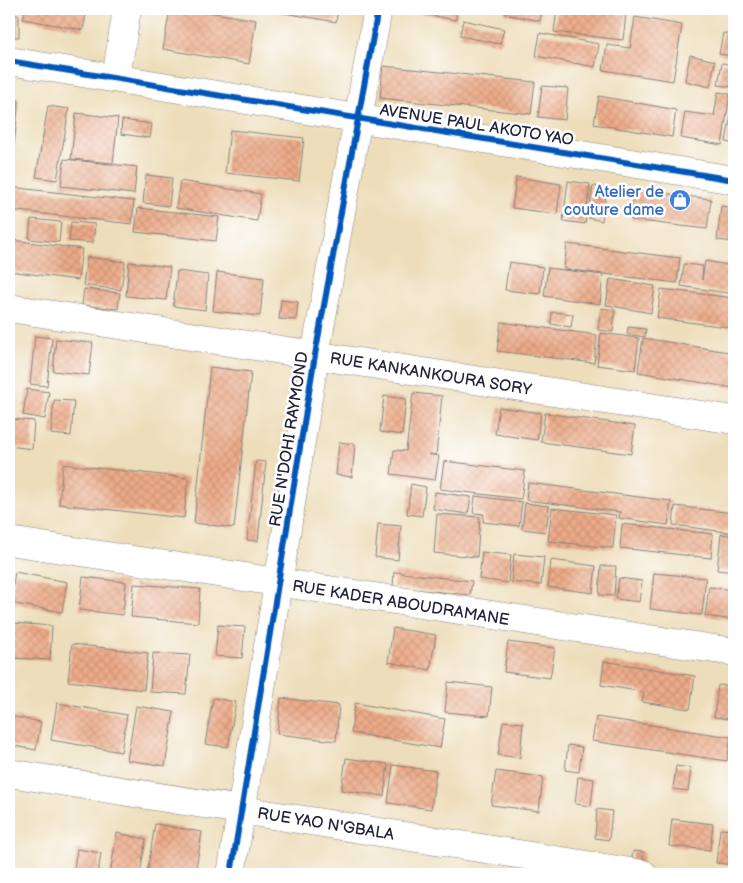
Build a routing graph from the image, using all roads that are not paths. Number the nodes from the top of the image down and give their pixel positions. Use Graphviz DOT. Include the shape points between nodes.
graph roads {
  1 [pos="127,9"];
  2 [pos="378,9"];
  3 [pos="9,60"];
  4 [pos="116,78"];
  5 [pos="358,119"];
  6 [pos="734,180"];
  7 [pos="9,308"];
  8 [pos="315,355"];
  9 [pos="734,420"];
  10 [pos="9,541"];
  11 [pos="278,583"];
  12 [pos="734,652"];
  13 [pos="9,773"];
  14 [pos="242,809"];
  15 [pos="231,874"];
  16 [pos="643,874"];
  1 -- 4 [label="street"];
  2 -- 5 [label="street, RUE N'DOHI RAYMOND"];
  3 -- 4 [label="street, AVENUE PAUL AKOTO YAO"];
  4 -- 5 [label="street, AVENUE PAUL AKOTO YAO"];
  5 -- 6 [label="street, AVENUE PAUL AKOTO YAO"];
  5 -- 8 [label="street, RUE N'DOHI RAYMOND"];
  7 -- 8 [label="street, RUE KANKANKOURA SORY"];
  8 -- 9 [label="street, RUE KANKANKOURA SORY"];
  8 -- 11 [label="street, RUE N'DOHI RAYMOND"];
  10 -- 11 [label="street, RUE KADER ABOUDRAMANE"];
  11 -- 12 [label="street, RUE KADER ABOUDRAMANE"];
  11 -- 14 [label="street, RUE N'DOHI RAYMOND"];
  13 -- 14 [label="street, RUE YAO N'GBALA"];
  14 -- 15 [label="street, RUE N'DOHI RAYMOND"];
  14 -- 16 [label="street, RUE YAO N'GBALA"];
}
